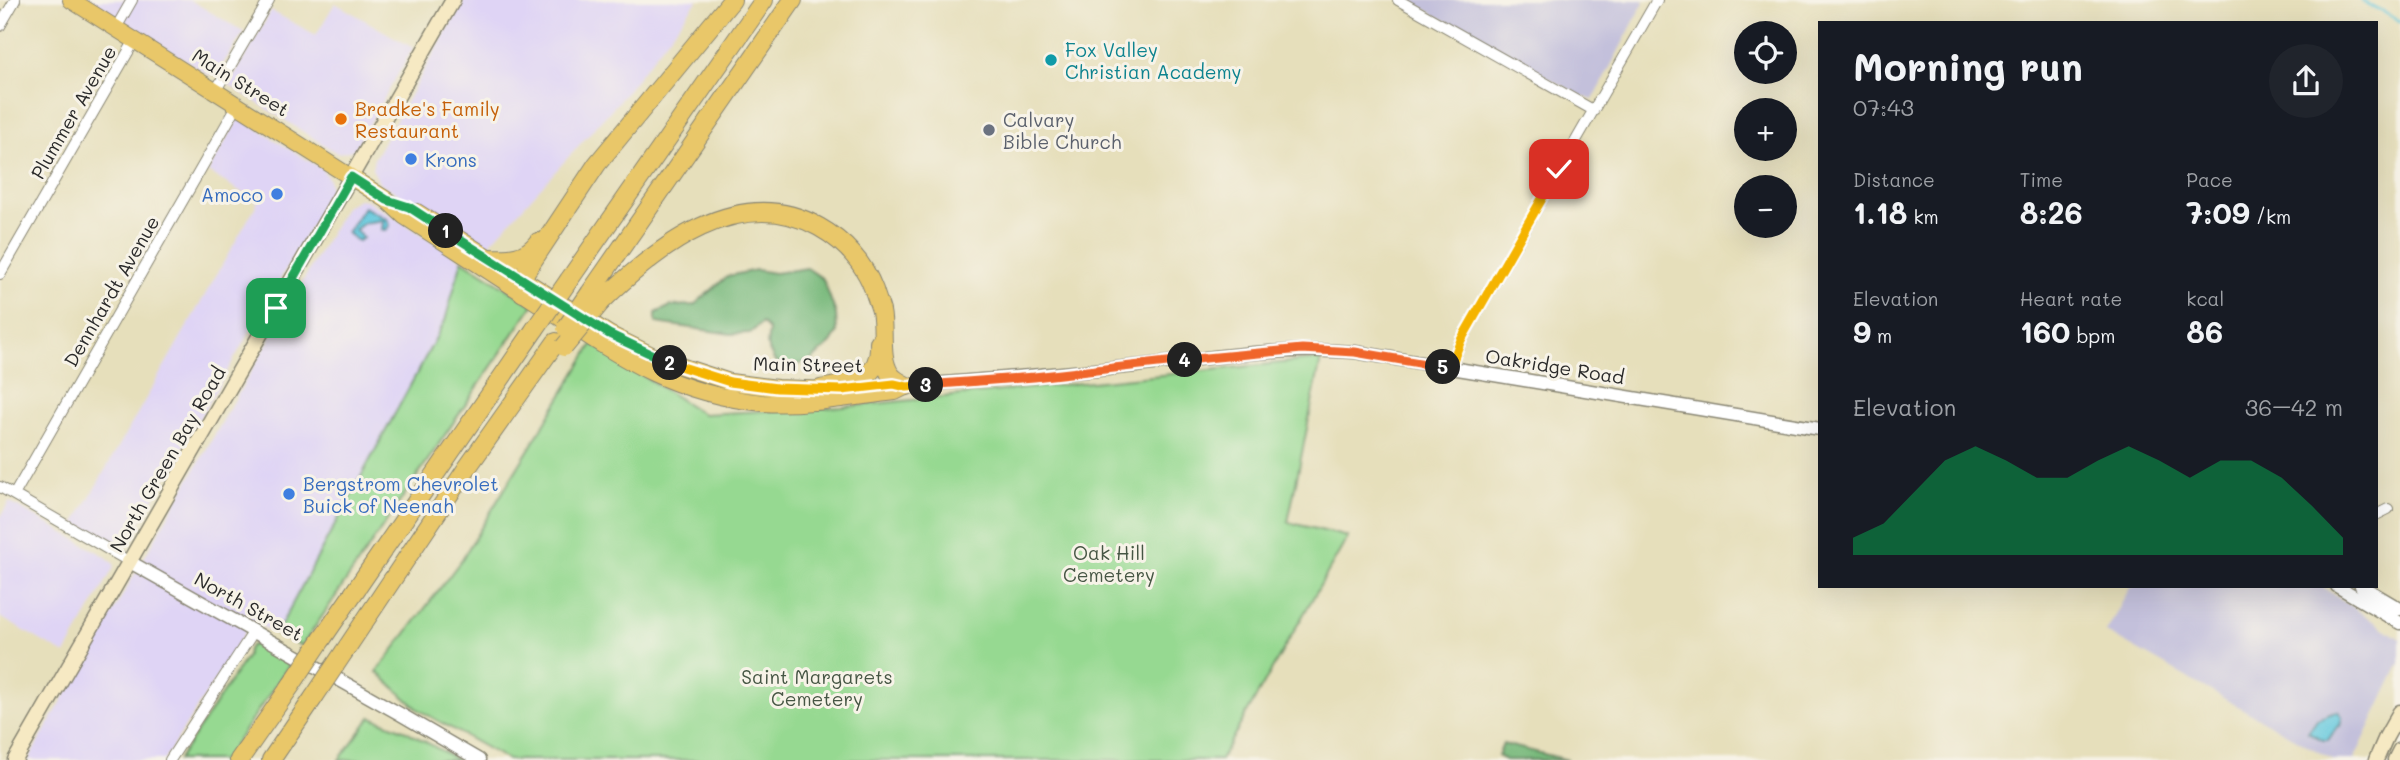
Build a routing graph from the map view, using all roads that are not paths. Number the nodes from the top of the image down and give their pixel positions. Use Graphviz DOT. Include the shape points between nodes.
graph roads {
  1 [pos="15,0"];
  2 [pos="71,0"];
  3 [pos="132,0"];
  4 [pos="269,0"];
  5 [pos="453,0"];
  6 [pos="732,0"];
  7 [pos="764,0"];
  8 [pos="793,0"];
  9 [pos="1398,0"];
  10 [pos="1657,0"];
  11 [pos="0,26"];
  12 [pos="116,28"];
  13 [pos="135,40"];
  14 [pos="216,90"];
  15 [pos="238,104"];
  16 [pos="1593,110"];
  17 [pos="597,164"];
  18 [pos="351,177"];
  19 [pos="387,200"];
  20 [pos="490,258"];
  21 [pos="0,274"];
  22 [pos="523,286"];
  23 [pos="596,297"];
  24 [pos="555,300"];
  25 [pos="877,301"];
  26 [pos="1450,368"];
  27 [pos="907,387"];
  28 [pos="820,389"];
  29 [pos="1818,429"];
  30 [pos="0,487"];
  31 [pos="14,495"];
  32 [pos="2388,509"];
  33 [pos="2378,514"];
  34 [pos="130,562"];
  35 [pos="2340,588"];
  36 [pos="2364,588"];
  37 [pos="2400,609"];
  38 [pos="2400,623"];
  39 [pos="254,631"];
  40 [pos="2400,712"];
  41 [pos="2400,750"];
  42 [pos="15,760"];
  43 [pos="170,760"];
  44 [pos="239,760"];
  45 [pos="271,760"];
  46 [pos="479,760"];
  47 [pos="2376,760"];
  48 [pos="2395,760"];
  1 -- 11 [label="street"];
  2 -- 12 [label="main road, Main Street"];
  3 -- 12 [label="street"];
  4 -- 14 [label="street"];
  5 -- 18 [label="main road, North Green Bay Road"];
  6 -- 17 [label="highway"];
  7 -- 24 [label="highway, bridge"];
  8 -- 23 [label="highway"];
  9 -- 16 [label="street"];
  10 -- 16 [label="street"];
  12 -- 13 [label="main road, Main Street"];
  13 -- 14 [label="main road, Main Street"];
  13 -- 21 [label="street, Plummer Avenue"];
  14 -- 15 [label="main road, Main Street"];
  15 -- 18 [label="main road, Main Street"];
  15 -- 31 [label="street, Dennhardt Avenue"];
  16 -- 26 [label="street" via="1461,340"];
  17 -- 20 [label="highway" via="584,173 532,250 515,258"];
  17 -- 22 [label="highway"];
  18 -- 19 [label="main road, Main Street"];
  18 -- 34 [label="main road, North Green Bay Road"];
  19 -- 20 [label="main road, Main Street" via="409,207"];
  19 -- 22 [label="main road, Main Street" via="404,216"];
  20 -- 22 [label="main road, Main Street"];
  22 -- 24 [label="main road, Main Street"];
  22 -- 27 [label="main road, Main Street" via="636,366 696,391 791,403"];
  23 -- 25 [label="highway" via="686,234 732,216 761,212 796,217 836,237 860,263"];
  23 -- 45 [label="highway, bridge" via="467,468"];
  24 -- 28 [label="main road, Main Street" via="635,348 684,368 730,382"];
  24 -- 44 [label="highway, bridge"];
  25 -- 27 [label="highway" via="888,371"];
  25 -- 28 [label="highway" via="879,348 874,367 859,381"];
  26 -- 27 [label="street, Oakridge Road" via="1355,352 1302,349"];
  26 -- 29 [label="street, Oakridge Road"];
  27 -- 28 [label="main road, Main Street"];
  30 -- 31 [label="street, North Street"];
  31 -- 34 [label="street, North Street"];
  32 -- 33 [label="street"];
  34 -- 39 [label="street, North Street"];
  34 -- 42 [label="main road, North Green Bay Road"];
  35 -- 38 [label="street"];
  36 -- 37 [label="street"];
  39 -- 43 [label="street"];
  39 -- 46 [label="street, North Street"];
  40 -- 47 [label="main road"];
  41 -- 48 [label="main road"];
}
